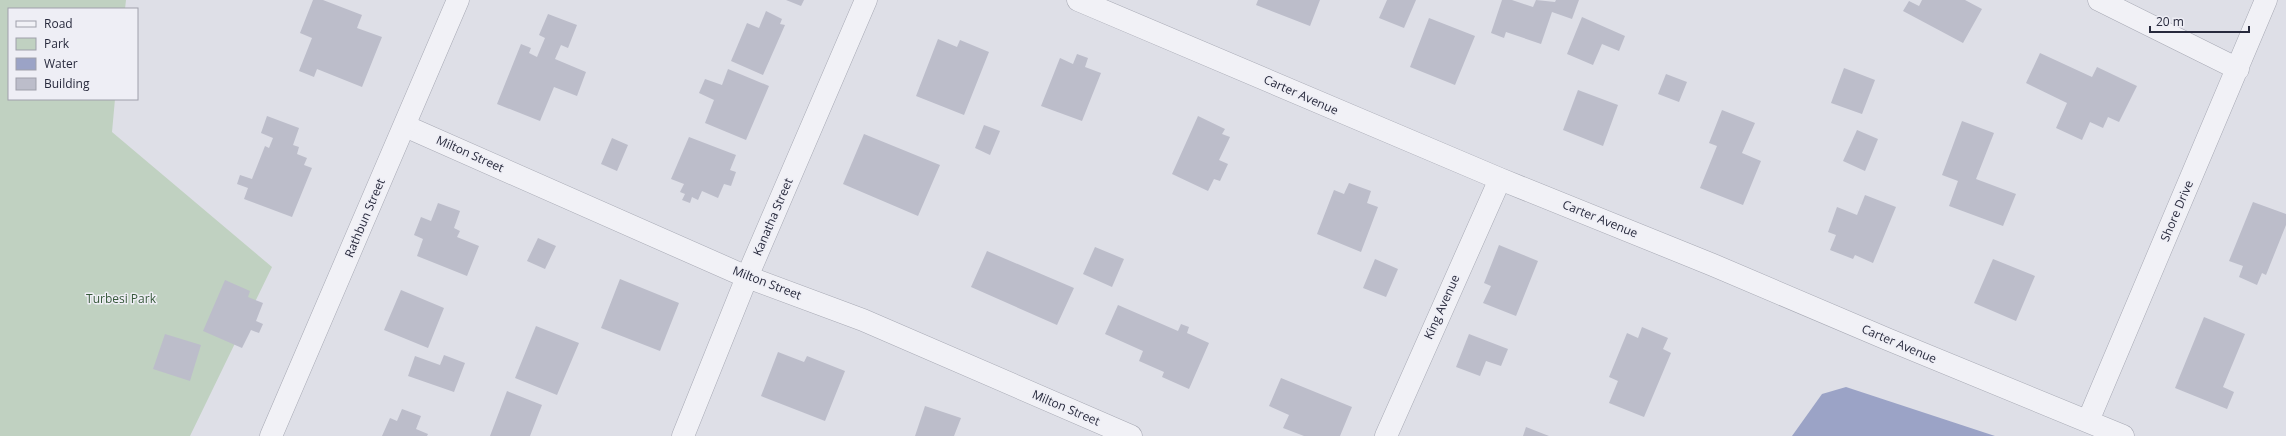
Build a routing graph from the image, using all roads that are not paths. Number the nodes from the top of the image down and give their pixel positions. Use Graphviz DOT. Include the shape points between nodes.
graph roads {
  1 [pos="458,0"];
  2 [pos="866,0"];
  3 [pos="1078,0"];
  4 [pos="2099,0"];
  5 [pos="2266,0"];
  6 [pos="2238,69"];
  7 [pos="405,126"];
  8 [pos="1500,179"];
  9 [pos="747,277"];
  10 [pos="2088,421"];
  11 [pos="271,436"];
  12 [pos="683,436"];
  13 [pos="1131,436"];
  14 [pos="1386,436"];
  15 [pos="2124,436"];
  1 -- 7 [label="street, Rathbun Street"];
  2 -- 9 [label="street, Kanatha Street"];
  3 -- 8 [label="street, Carter Avenue"];
  4 -- 6 [label="street"];
  5 -- 6 [label="street, Shore Drive"];
  6 -- 10 [label="street, Shore Drive"];
  7 -- 9 [label="street, Milton Street"];
  7 -- 11 [label="street, Rathbun Street"];
  8 -- 10 [label="street, Carter Avenue"];
  8 -- 14 [label="street, King Avenue"];
  9 -- 12 [label="street, Kanatha Street"];
  9 -- 13 [label="street, Milton Street" via="863,320"];
  10 -- 15 [label="street, Carter Avenue"];
}
